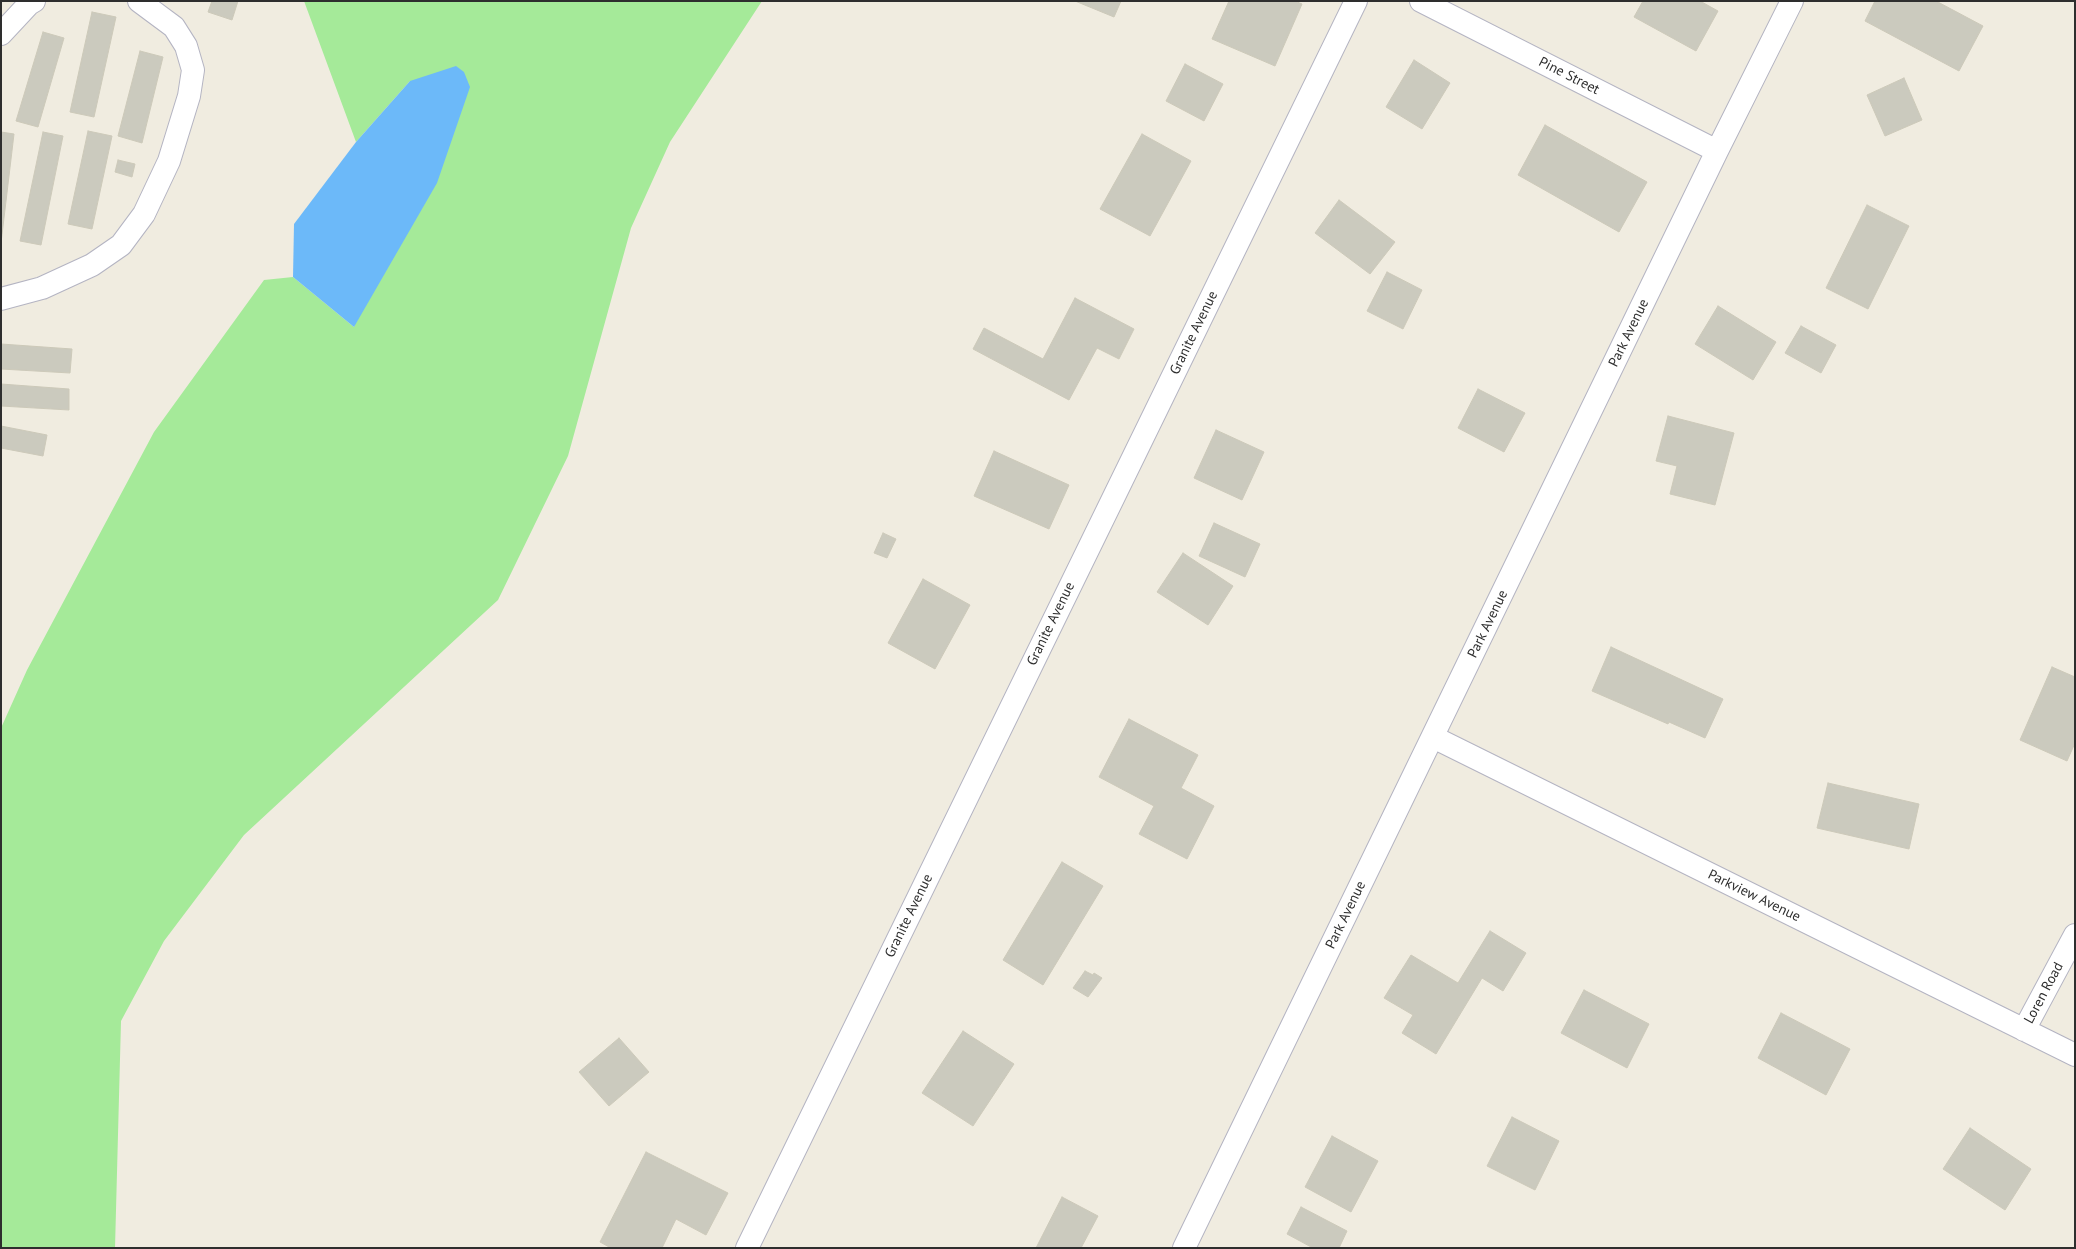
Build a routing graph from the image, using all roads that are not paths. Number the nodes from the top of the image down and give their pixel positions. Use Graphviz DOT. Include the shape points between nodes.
graph roads {
  1 [pos="34,1"];
  2 [pos="138,1"];
  3 [pos="1356,1"];
  4 [pos="1421,1"];
  5 [pos="1792,1"];
  6 [pos="1,34"];
  7 [pos="1717,151"];
  8 [pos="1,298"];
  9 [pos="1433,737"];
  10 [pos="2075,935"];
  11 [pos="2024,1030"];
  12 [pos="2075,1055"];
  13 [pos="747,1248"];
  14 [pos="1184,1248"];
  1 -- 6 [label="street"];
  2 -- 8 [label="street" via="174,27 186,46 193,70 189,96 169,161 144,214 121,245 92,265 42,288"];
  3 -- 13 [label="street, Granite Avenue"];
  4 -- 7 [label="street, Pine Street"];
  5 -- 7 [label="street, Park Avenue"];
  7 -- 9 [label="street, Park Avenue"];
  9 -- 11 [label="street, Parkview Avenue"];
  9 -- 14 [label="street, Park Avenue"];
  10 -- 11 [label="street, Loren Road"];
  11 -- 12 [label="street, Parkview Avenue"];
}
